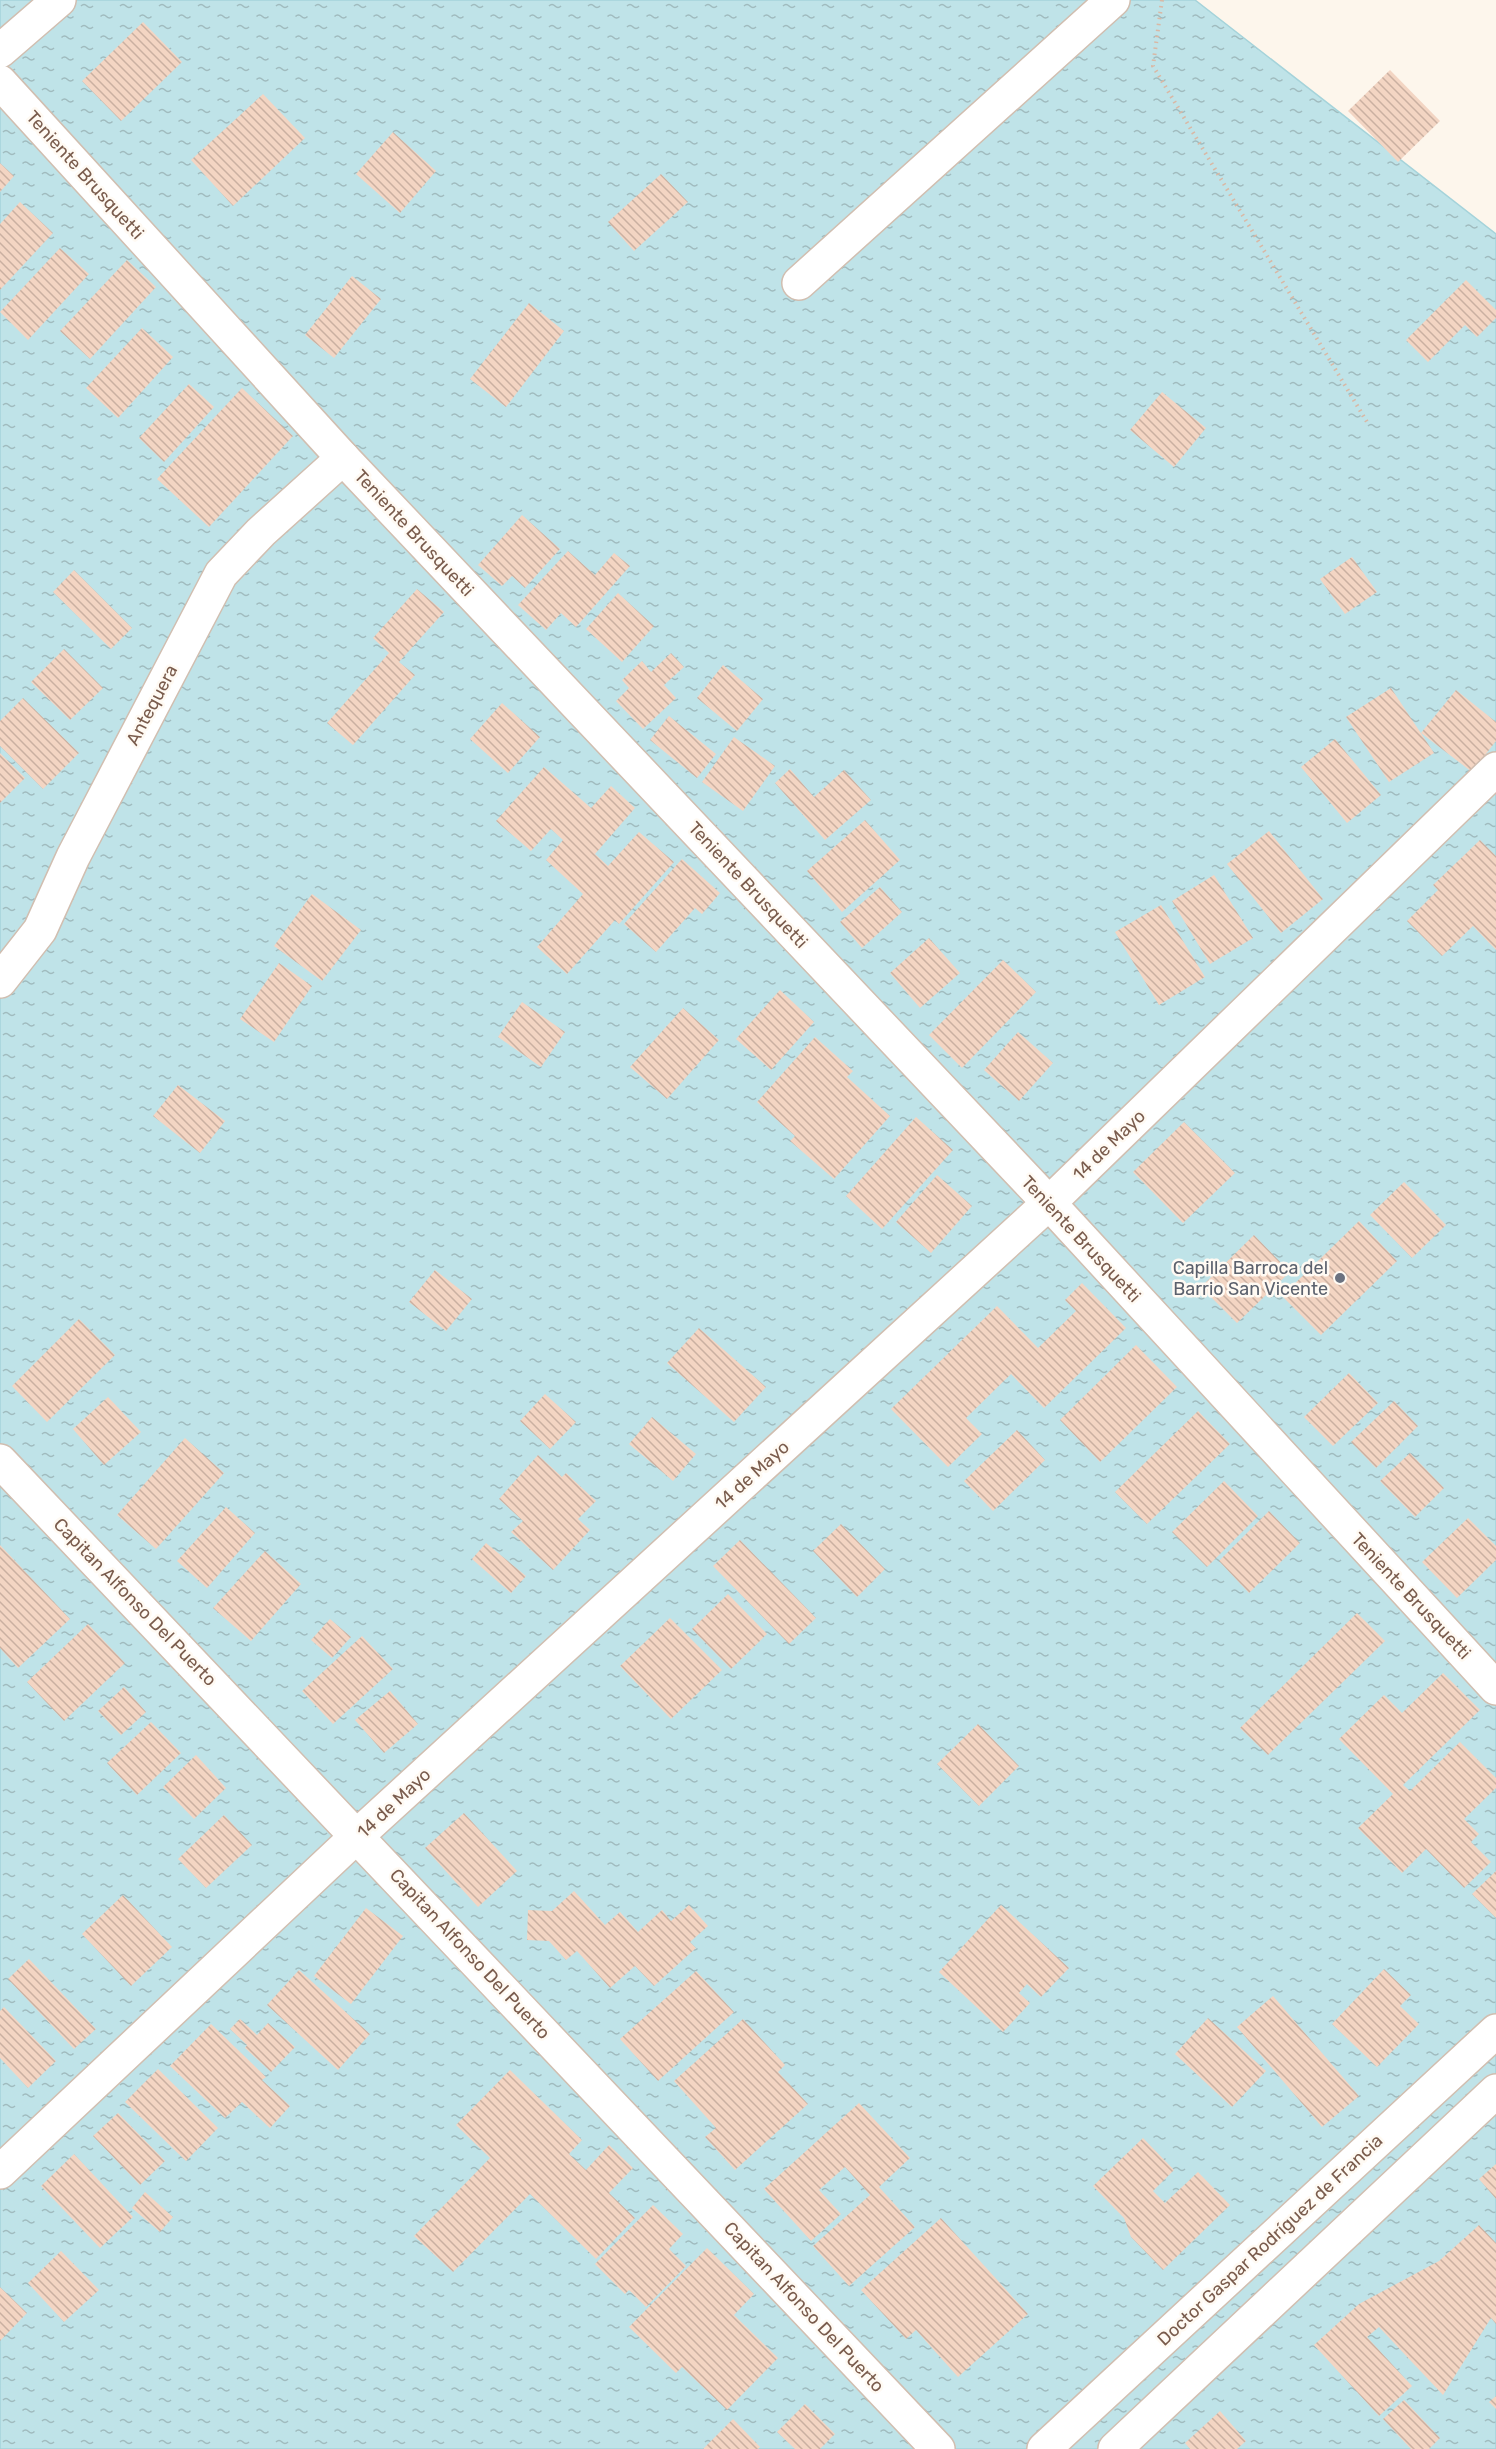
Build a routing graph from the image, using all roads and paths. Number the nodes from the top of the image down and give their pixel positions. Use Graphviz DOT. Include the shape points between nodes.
graph roads {
  1 [pos="59,0"];
  2 [pos="1113,0"];
  3 [pos="1162,0"];
  4 [pos="0,51"];
  5 [pos="0,82"];
  6 [pos="799,283"];
  7 [pos="1367,422"];
  8 [pos="343,458"];
  9 [pos="1496,769"];
  10 [pos="0,981"];
  11 [pos="1049,1203"];
  12 [pos="0,1461"];
  13 [pos="1496,1688"];
  14 [pos="358,1835"];
  15 [pos="1496,2031"];
  16 [pos="1496,2091"];
  17 [pos="0,2172"];
  18 [pos="938,2449"];
  19 [pos="1044,2449"];
  20 [pos="1116,2449"];
  1 -- 4 [label="street"];
  2 -- 6 [label="street"];
  3 -- 7 [label="path" via="1153,66"];
  5 -- 8 [label="street, Teniente Brusquetti"];
  8 -- 10 [label="street, Antequera" via="221,574 73,857 40,930"];
  8 -- 11 [label="street, Teniente Brusquetti"];
  9 -- 11 [label="street, 14 de Mayo"];
  11 -- 13 [label="street, Teniente Brusquetti"];
  11 -- 14 [label="street, 14 de Mayo"];
  12 -- 14 [label="street, Capitan Alfonso Del Puerto"];
  14 -- 17 [label="street, 14 de Mayo"];
  14 -- 18 [label="street, Capitan Alfonso Del Puerto"];
  15 -- 19 [label="street, Doctor Gaspar Rodríguez de Francia"];
  16 -- 20 [label="street"];
}
